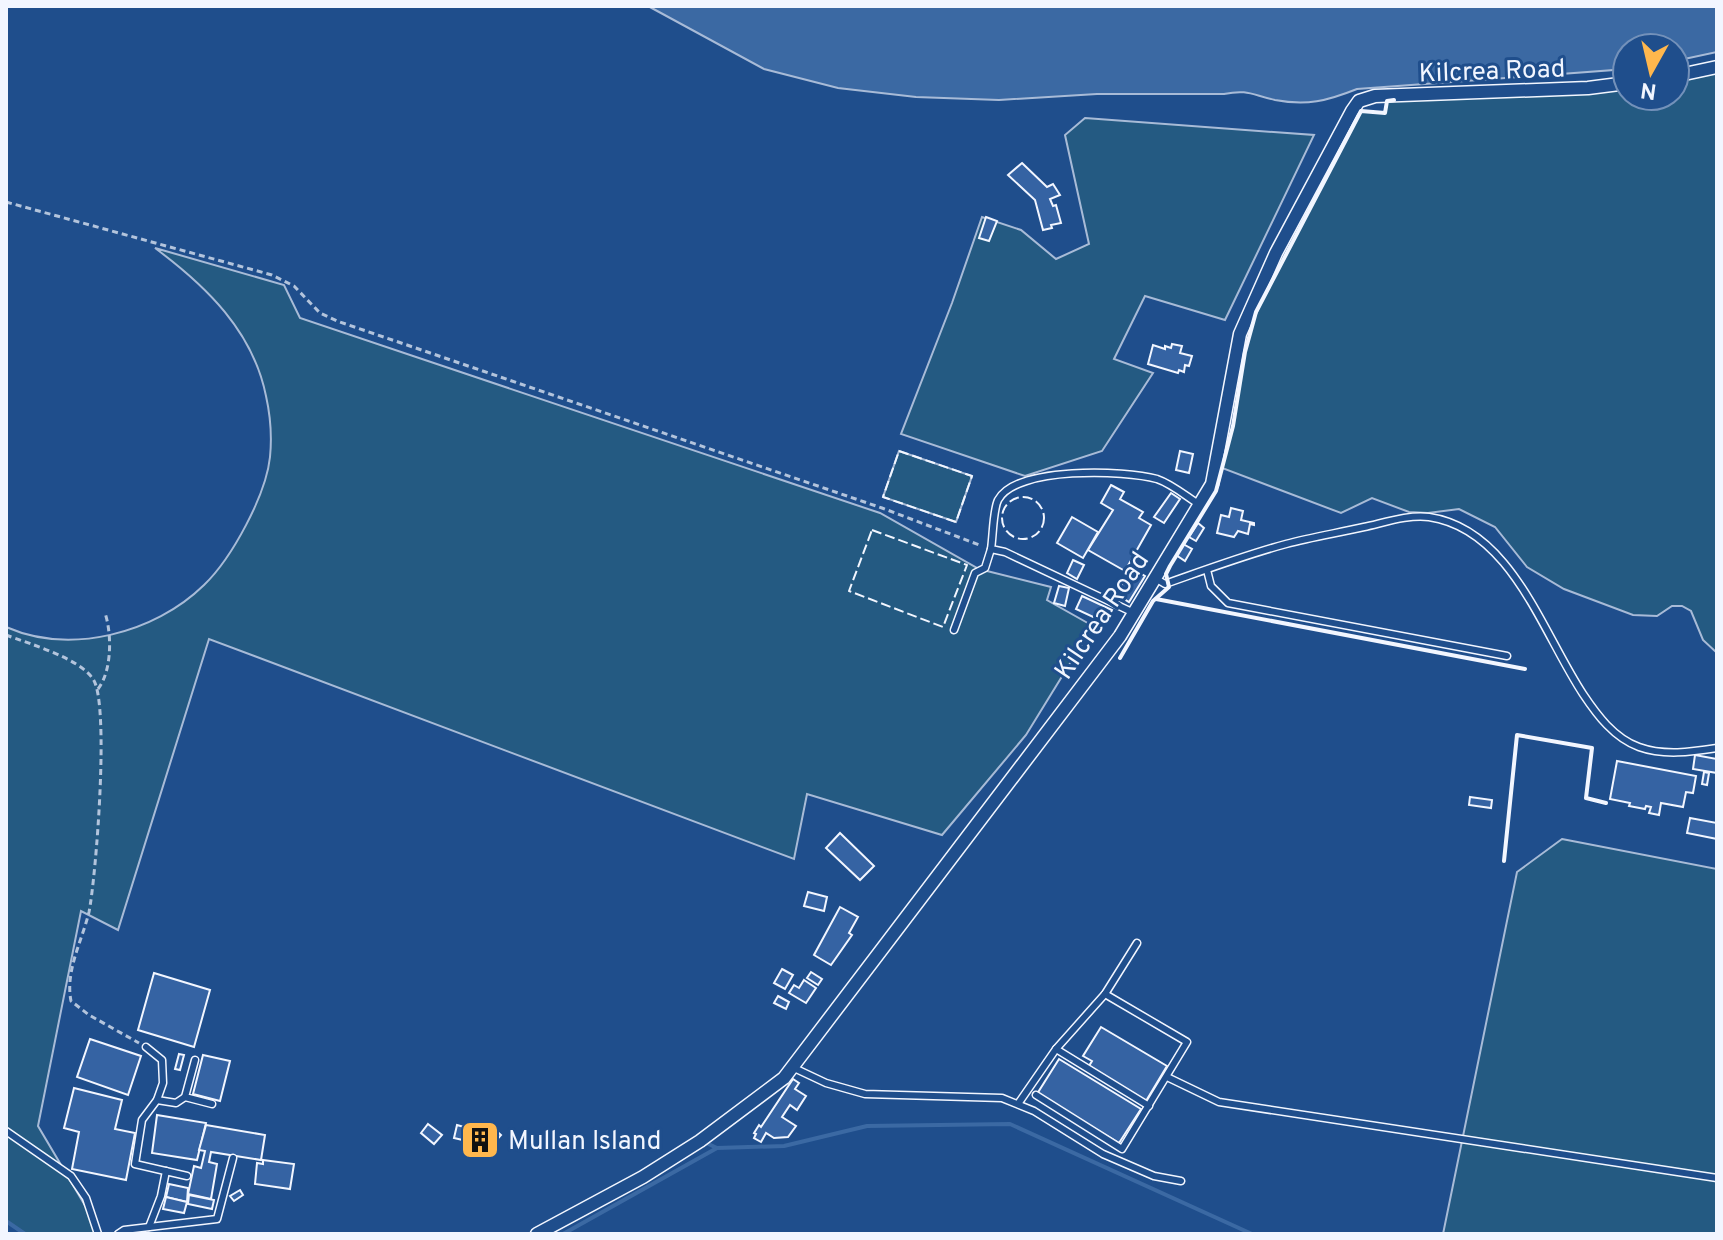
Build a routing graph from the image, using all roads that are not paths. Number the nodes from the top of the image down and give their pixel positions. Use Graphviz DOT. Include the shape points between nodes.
graph roads {
  1 [pos="1717,67"];
  2 [pos="1691,73"];
  3 [pos="1611,85"];
  4 [pos="1200,505"];
  5 [pos="991,549"];
  6 [pos="1207,570"];
  7 [pos="1155,578"];
  8 [pos="1134,613"];
  9 [pos="954,630"];
  10 [pos="1507,656"];
  11 [pos="1717,748"];
  12 [pos="1137,943"];
  13 [pos="1105,994"];
  14 [pos="146,1047"];
  15 [pos="1056,1049"];
  16 [pos="195,1060"];
  17 [pos="792,1067"];
  18 [pos="1167,1077"];
  19 [pos="1036,1095"];
  20 [pos="185,1097"];
  21 [pos="157,1100"];
  22 [pos="212,1104"];
  23 [pos="1018,1104"];
  24 [pos="1149,1106"];
  25 [pos="6,1131"];
  26 [pos="233,1158"];
  27 [pos="166,1171"];
  28 [pos="187,1176"];
  29 [pos="1717,1178"];
  30 [pos="1181,1181"];
  31 [pos="149,1227"];
  32 [pos="98,1234"];
  33 [pos="118,1234"];
  34 [pos="537,1234"];
  1 -- 2 [label="street"];
  3 -- 4 [label="street, Kilcrea Road" via="1359,101 1276,253 1240,334 1212,484"];
  4 -- 5 [label="lane" via="1160,480 1112,472 1057,474 1013,486 998,500"];
  4 -- 7 [label="street, Kilcrea Road"];
  5 -- 8 [label="lane"];
  5 -- 9 [label="lane" via="985,568 975,573"];
  6 -- 7 [label="lane" via="1165,584"];
  6 -- 10 [label="lane" via="1211,586 1228,603"];
  6 -- 11 [label="lane" via="1286,544 1385,522 1425,516 1454,522 1490,546 1511,570 1574,680 1612,731 1637,747 1661,752"];
  7 -- 8 [label="street, Kilcrea Road"];
  8 -- 17 [label="street, Kilcrea Road"];
  12 -- 13 [label="lane"];
  13 -- 15 [label="lane"];
  13 -- 18 [label="lane" via="1187,1042"];
  14 -- 21 [label="lane" via="162,1060"];
  15 -- 23 [label="lane"];
  15 -- 24 [label="lane"];
  16 -- 20 [label="lane"];
  17 -- 23 [label="lane" via="865,1094 1002,1098"];
  17 -- 34 [label="street, Kilcrea Road" via="700,1141"];
  18 -- 24 [label="lane"];
  18 -- 29 [label="lane" via="1219,1102"];
  19 -- 24 [label="lane" via="1122,1149"];
  20 -- 21 [label="lane" via="176,1103"];
  20 -- 22 [label="lane"];
  21 -- 27 [label="lane" via="142,1120 135,1164"];
  23 -- 30 [label="lane" via="1103,1154 1154,1176"];
  25 -- 32 [label="lane" via="71,1176 86,1198"];
  26 -- 31 [label="lane" via="217,1219"];
  27 -- 28 [label="lane"];
  27 -- 31 [label="lane"];
  31 -- 33 [label="lane"];
}
